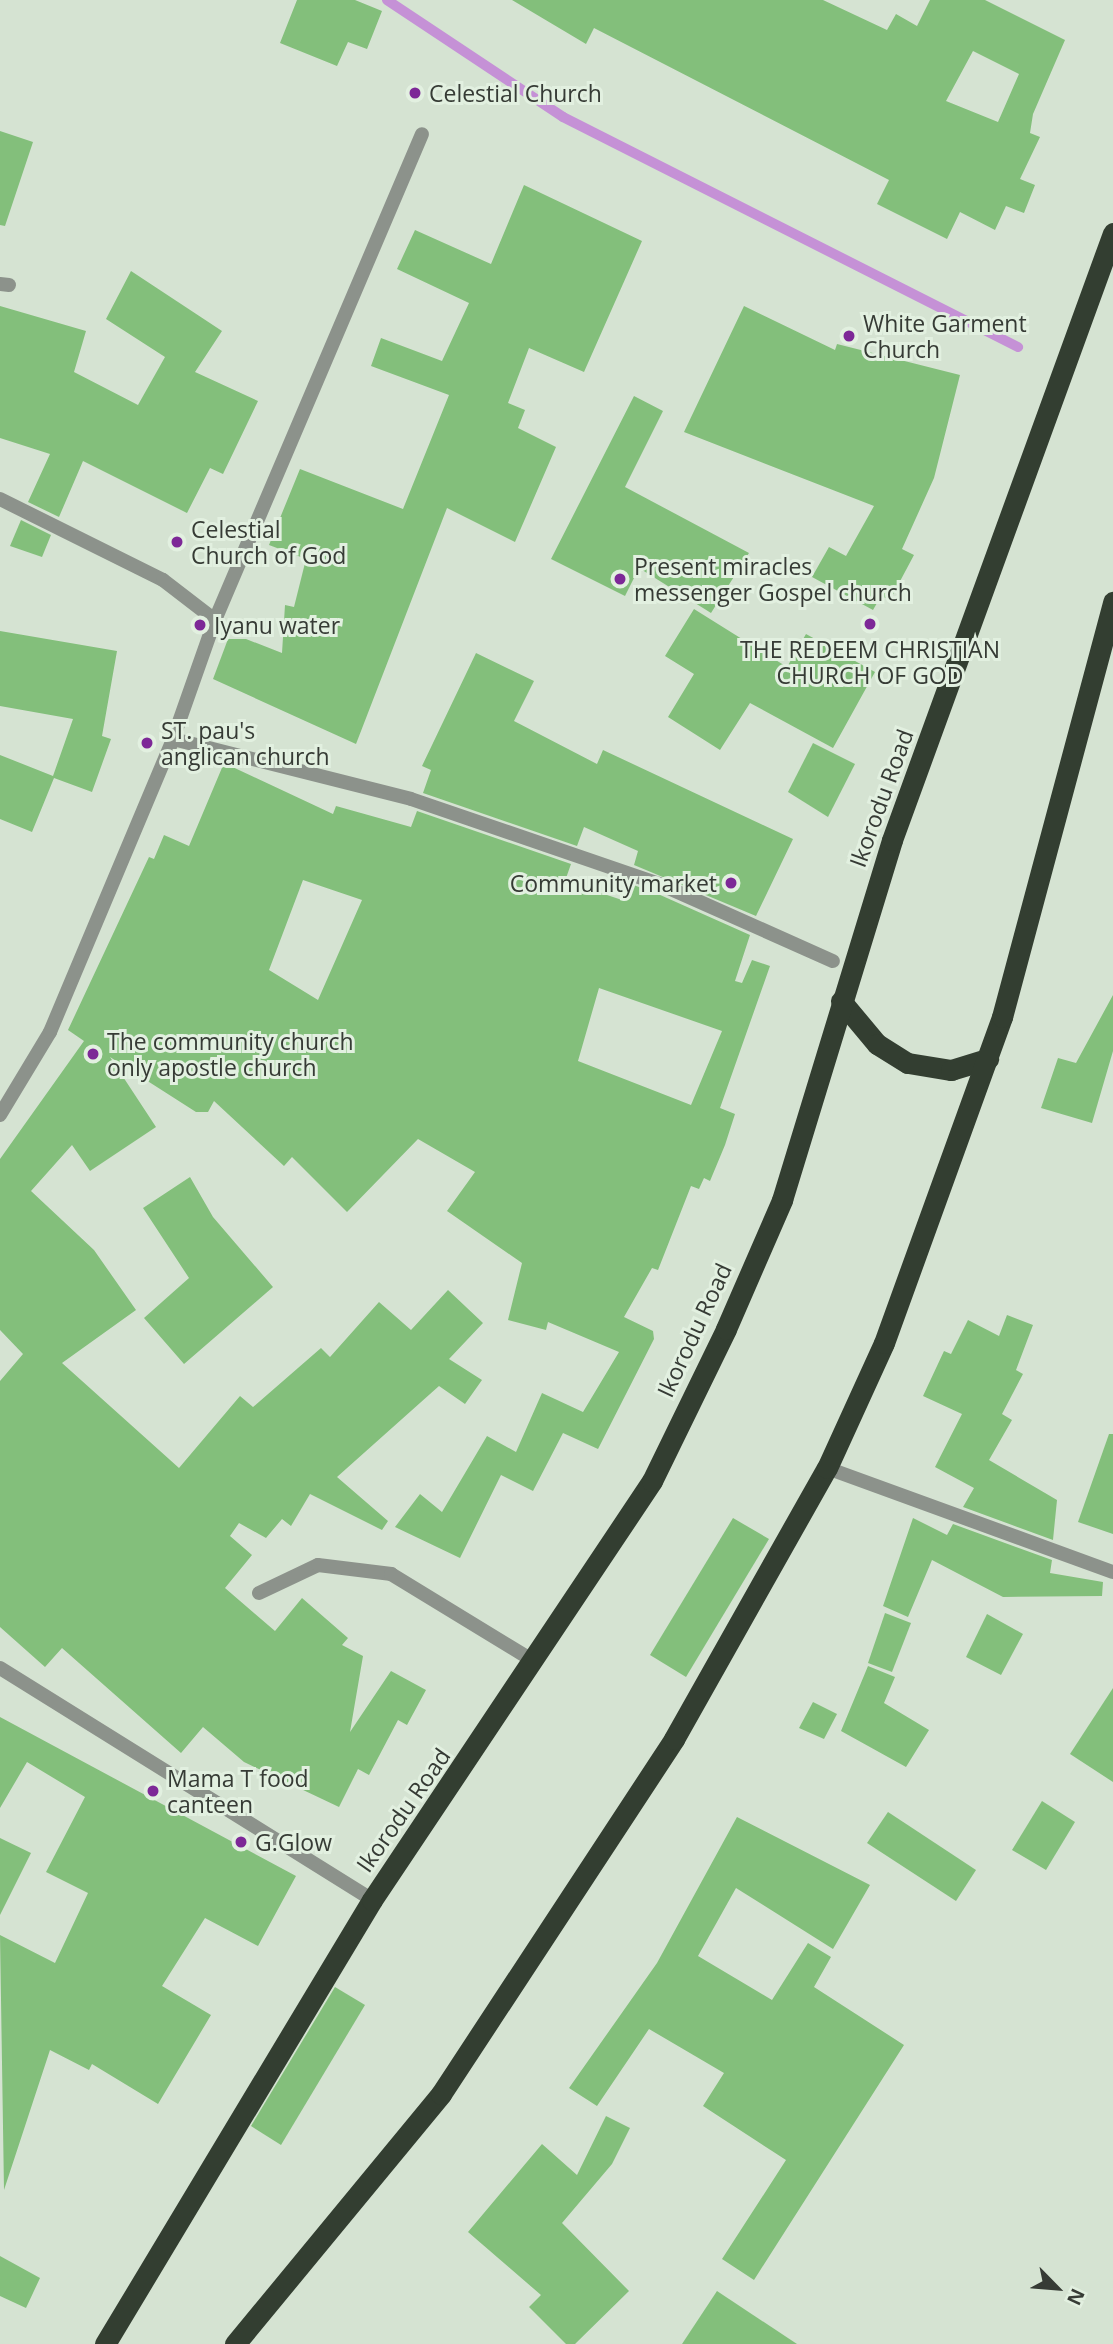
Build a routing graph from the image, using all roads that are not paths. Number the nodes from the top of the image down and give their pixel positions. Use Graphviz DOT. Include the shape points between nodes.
graph roads {
  1 [pos="422,134"];
  2 [pos="1113,233"];
  3 [pos="0,499"];
  4 [pos="1113,602"];
  5 [pos="215,621"];
  6 [pos="1108,650"];
  7 [pos="173,739"];
  8 [pos="833,961"];
  9 [pos="841,1001"];
  10 [pos="988,1059"];
  11 [pos="0,1115"];
  12 [pos="827,1468"];
  13 [pos="1113,1572"];
  14 [pos="259,1593"];
  15 [pos="535,1662"];
  16 [pos="0,1668"];
  17 [pos="372,1900"];
  18 [pos="105,2344"];
  19 [pos="235,2344"];
  1 -- 5 [label="street"];
  2 -- 9 [label="highway, Ikorodu Road" via="892,840"];
  3 -- 5 [label="street" via="163,580"];
  4 -- 6 [label="highway"];
  5 -- 7 [label="street"];
  6 -- 10 [label="highway"];
  7 -- 8 [label="street" via="411,799 662,886"];
  7 -- 11 [label="street" via="50,1032"];
  9 -- 10 [label="highway" via="877,1044 908,1063 950,1070"];
  9 -- 15 [label="highway, Ikorodu Road" via="782,1200 726,1329 652,1481"];
  10 -- 12 [label="highway" via="884,1343"];
  12 -- 13 [label="street"];
  12 -- 19 [label="highway" via="674,1739 441,2094"];
  14 -- 15 [label="street" via="318,1565 391,1574"];
  15 -- 17 [label="highway, Ikorodu Road"];
  16 -- 17 [label="street"];
  17 -- 18 [label="highway, Ikorodu Road"];
}
